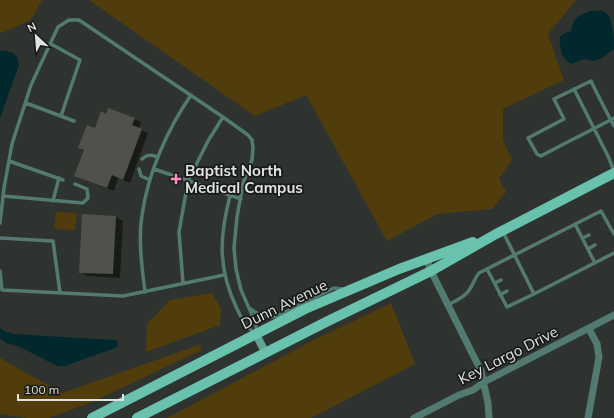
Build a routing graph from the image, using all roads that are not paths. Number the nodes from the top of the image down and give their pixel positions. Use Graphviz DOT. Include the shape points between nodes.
graph roads {
  1 [pos="51,44"];
  2 [pos="574,89"];
  3 [pos="191,95"];
  4 [pos="26,103"];
  5 [pos="61,116"];
  6 [pos="223,117"];
  7 [pos="612,119"];
  8 [pos="74,121"];
  9 [pos="614,126"];
  10 [pos="594,128"];
  11 [pos="158,157"];
  12 [pos="142,159"];
  13 [pos="9,161"];
  14 [pos="139,168"];
  15 [pos="154,169"];
  16 [pos="614,172"];
  17 [pos="59,178"];
  18 [pos="63,180"];
  19 [pos="150,180"];
  20 [pos="188,181"];
  21 [pos="75,184"];
  22 [pos="3,196"];
  23 [pos="230,196"];
  24 [pos="241,199"];
  25 [pos="53,201"];
  26 [pos="0,223"];
  27 [pos="575,224"];
  28 [pos="609,225"];
  29 [pos="605,227"];
  30 [pos="499,233"];
  31 [pos="589,235"];
  32 [pos="613,236"];
  33 [pos="0,238"];
  34 [pos="583,238"];
  35 [pos="595,245"];
  36 [pos="588,249"];
  37 [pos="614,253"];
  38 [pos="515,255"];
  39 [pos="426,258"];
  40 [pos="595,263"];
  41 [pos="487,269"];
  42 [pos="522,270"];
  43 [pos="0,271"];
  44 [pos="432,271"];
  45 [pos="517,272"];
  46 [pos="224,275"];
  47 [pos="501,280"];
  48 [pos="527,280"];
  49 [pos="495,283"];
  50 [pos="522,283"];
  51 [pos="183,284"];
  52 [pos="348,289"];
  53 [pos="507,291"];
  54 [pos="145,292"];
  55 [pos="60,293"];
  56 [pos="500,294"];
  57 [pos="534,294"];
  58 [pos="448,304"];
  59 [pos="248,307"];
  60 [pos="614,315"];
  61 [pos="589,329"];
  62 [pos="256,334"];
  63 [pos="265,352"];
  64 [pos="484,382"];
  65 [pos="92,418"];
  66 [pos="137,418"];
  67 [pos="414,418"];
  68 [pos="489,418"];
  69 [pos="588,418"];
  1 -- 3 [label="lane" via="58,27 69,20 79,20"];
  1 -- 4 [label="lane" via="31,85"];
  1 -- 5 [label="lane" via="80,60"];
  2 -- 7 [label="lane" via="591,81"];
  2 -- 10 [label="lane"];
  2 -- 10 [label="lane" via="554,99 564,119 528,138 537,154 541,156"];
  3 -- 6 [label="lane"];
  3 -- 11 [label="lane"];
  4 -- 5 [label="lane"];
  4 -- 13 [label="lane"];
  5 -- 8 [label="lane"];
  6 -- 20 [label="lane"];
  6 -- 24 [label="lane" via="252,140 252,160 243,183"];
  7 -- 9 [label="lane"];
  7 -- 10 [label="lane"];
  10 -- 16 [label="lane"];
  11 -- 12 [label="lane" via="149,155"];
  11 -- 15 [label="lane"];
  13 -- 17 [label="lane"];
  13 -- 22 [label="lane"];
  14 -- 19 [label="lane" via="141,176"];
  15 -- 19 [label="lane"];
  15 -- 20 [label="lane"];
  16 -- 30 [label="main road, Dunn Avenue"];
  17 -- 18 [label="lane"];
  17 -- 25 [label="lane"];
  19 -- 54 [label="lane" via="141,217"];
  20 -- 23 [label="lane"];
  20 -- 51 [label="lane" via="179,232"];
  21 -- 25 [label="lane" via="86,188 88,198 83,203"];
  22 -- 25 [label="lane"];
  22 -- 26 [label="lane"];
  23 -- 24 [label="lane"];
  23 -- 46 [label="lane" via="222,236"];
  24 -- 59 [label="lane" via="234,248 236,269"];
  27 -- 28 [label="lane" via="601,211"];
  27 -- 34 [label="lane"];
  27 -- 38 [label="lane"];
  28 -- 29 [label="lane"];
  28 -- 32 [label="lane"];
  30 -- 38 [label="lane"];
  30 -- 39 [label="main road, Dunn Avenue"];
  30 -- 44 [label="main road, Dunn Avenue"];
  31 -- 34 [label="lane"];
  33 -- 55 [label="lane" via="53,241"];
  34 -- 36 [label="lane"];
  35 -- 36 [label="lane"];
  36 -- 40 [label="lane"];
  37 -- 40 [label="lane"];
  38 -- 41 [label="lane"];
  38 -- 42 [label="lane"];
  39 -- 44 [label="street"];
  39 -- 52 [label="main road, Dunn Avenue"];
  40 -- 57 [label="lane"];
  41 -- 49 [label="lane"];
  41 -- 58 [label="lane" via="475,277 471,289 463,297"];
  42 -- 45 [label="lane"];
  42 -- 48 [label="lane"];
  43 -- 55 [label="lane" via="2,290"];
  44 -- 58 [label="street"];
  44 -- 63 [label="main road, Dunn Avenue"];
  46 -- 51 [label="lane"];
  46 -- 62 [label="lane" via="247,328"];
  47 -- 49 [label="lane"];
  48 -- 50 [label="lane"];
  48 -- 57 [label="lane"];
  49 -- 56 [label="lane"];
  51 -- 54 [label="lane"];
  52 -- 59 [label="lane" via="334,288 270,318 258,315"];
  52 -- 62 [label="main road, Dunn Avenue"];
  53 -- 56 [label="lane"];
  54 -- 55 [label="lane" via="123,296"];
  56 -- 57 [label="lane" via="507,307"];
  58 -- 64 [label="street" via="476,358"];
  59 -- 62 [label="lane" via="256,324"];
  60 -- 61 [label="street, Key Largo Drive"];
  61 -- 64 [label="street, Key Largo Drive"];
  61 -- 69 [label="street" via="597,344 599,356"];
  62 -- 63 [label="main road"];
  62 -- 65 [label="main road, Dunn Avenue"];
  63 -- 66 [label="main road, Dunn Avenue"];
  64 -- 67 [label="street, Key Largo Drive" via="473,390"];
  64 -- 68 [label="street"];
}
